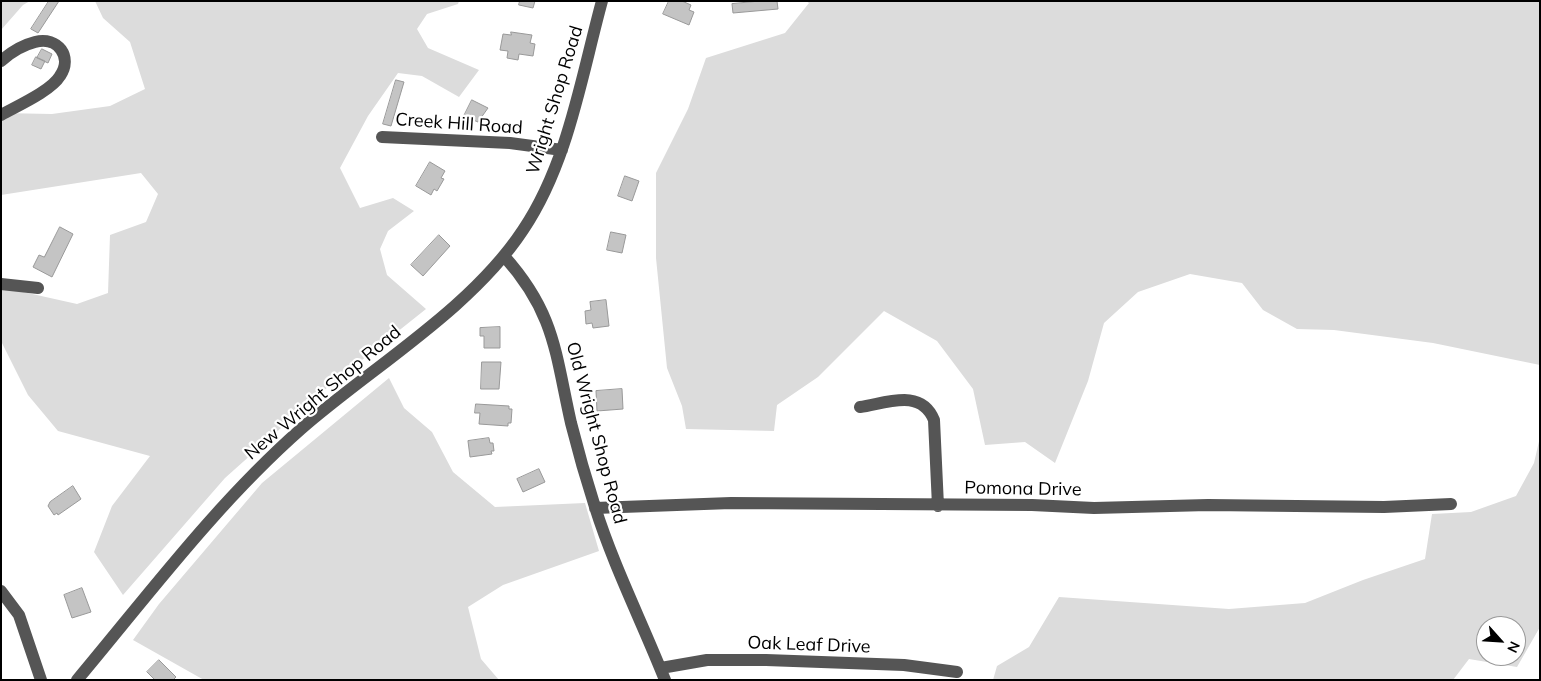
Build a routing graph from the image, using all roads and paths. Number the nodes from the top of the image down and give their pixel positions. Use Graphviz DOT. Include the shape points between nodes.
graph roads {
  1 [pos="602,1"];
  2 [pos="1,61"];
  3 [pos="1,115"];
  4 [pos="382,137"];
  5 [pos="562,150"];
  6 [pos="504,256"];
  7 [pos="1,284"];
  8 [pos="38,288"];
  9 [pos="860,407"];
  10 [pos="1450,504"];
  11 [pos="938,506"];
  12 [pos="595,508"];
  13 [pos="1,590"];
  14 [pos="957,672"];
  15 [pos="663,674"];
  16 [pos="41,680"];
  17 [pos="77,680"];
  1 -- 5 [label="street, Wright Shop Road"];
  2 -- 3 [label="street" via="35,42 48,41 57,44 66,57 66,65 54,83"];
  4 -- 5 [label="street, Creek Hill Road" via="510,143"];
  5 -- 6 [label="street, Wright Shop Road" via="537,208"];
  6 -- 12 [label="street, Old Wright Shop Road" via="521,275 546,318"];
  6 -- 17 [label="street, New Wright Shop Road" via="467,294 344,392 257,470"];
  7 -- 8 [label="street"];
  9 -- 11 [label="street" via="910,400 921,402 930,410 934,420"];
  10 -- 11 [label="street, Pomona Drive" via="1384,507"];
  11 -- 12 [label="street, Pomona Drive" via="731,503"];
  12 -- 15 [label="street, Old Wright Shop Road"];
  13 -- 16 [label="street" via="19,615"];
  14 -- 15 [label="street, Oak Leaf Drive" via="904,665 707,660"];
}
